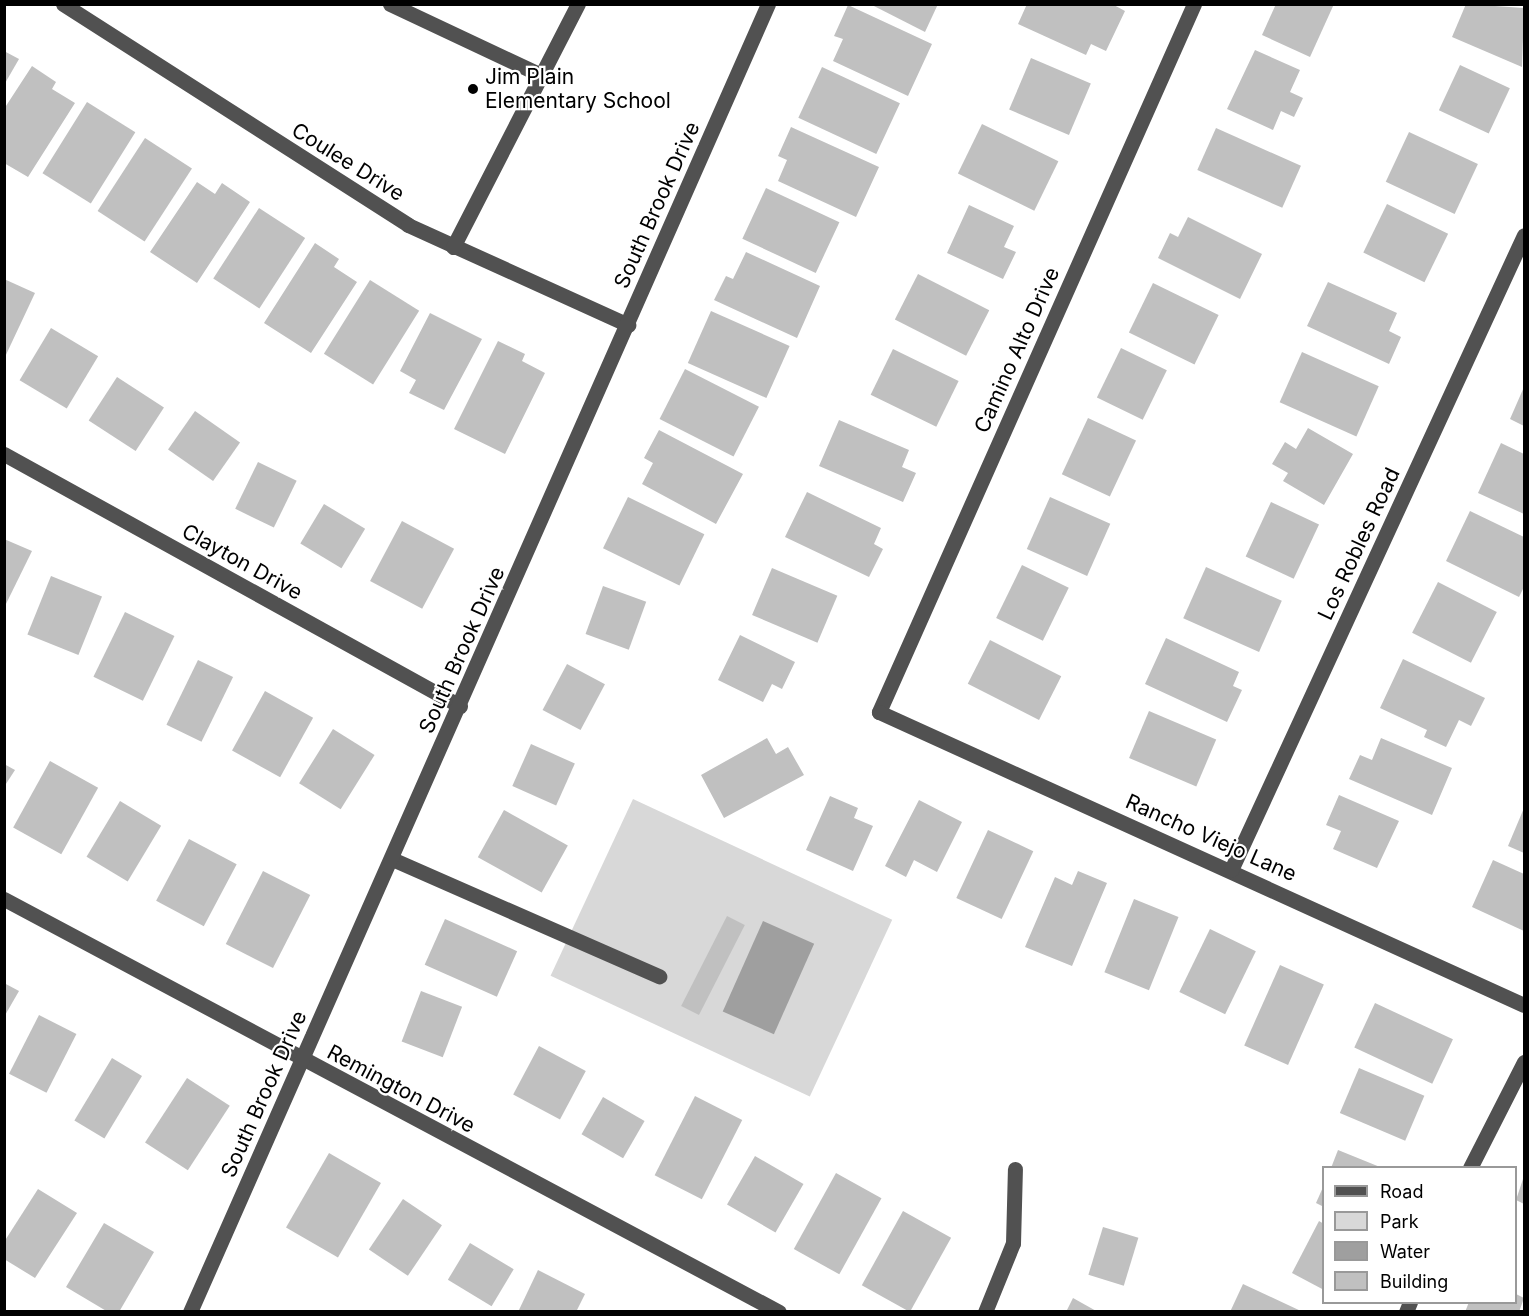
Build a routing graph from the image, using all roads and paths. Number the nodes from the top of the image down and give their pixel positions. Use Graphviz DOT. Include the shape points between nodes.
graph roads {
  1 [pos="63,4"];
  2 [pos="390,4"];
  3 [pos="578,4"];
  4 [pos="768,4"];
  5 [pos="1194,4"];
  6 [pos="542,75"];
  7 [pos="1524,235"];
  8 [pos="453,246"];
  9 [pos="628,325"];
  10 [pos="4,454"];
  11 [pos="460,706"];
  12 [pos="879,712"];
  13 [pos="392,860"];
  14 [pos="1231,870"];
  15 [pos="4,899"];
  16 [pos="659,976"];
  17 [pos="1524,1005"];
  18 [pos="302,1060"];
  19 [pos="1524,1062"];
  20 [pos="1471,1166"];
  21 [pos="1015,1169"];
  22 [pos="190,1311"];
  23 [pos="779,1311"];
  24 [pos="985,1311"];
  1 -- 8 [label="street, Coulee Drive" via="408,225"];
  2 -- 6 [label="street"];
  3 -- 6 [label="street"];
  4 -- 9 [label="street, South Brook Drive"];
  5 -- 12 [label="street, Camino Alto Drive"];
  6 -- 8 [label="street"];
  7 -- 14 [label="street, Los Robles Road"];
  8 -- 9 [label="street, Coulee Drive"];
  9 -- 11 [label="street, South Brook Drive"];
  10 -- 11 [label="street, Clayton Drive"];
  11 -- 13 [label="street, South Brook Drive"];
  12 -- 14 [label="street, Rancho Viejo Lane"];
  13 -- 16 [label="street"];
  13 -- 18 [label="street, South Brook Drive"];
  14 -- 17 [label="street, Rancho Viejo Lane"];
  15 -- 18 [label="street, Remington Drive"];
  18 -- 22 [label="street, South Brook Drive"];
  18 -- 23 [label="street, Remington Drive"];
  19 -- 20 [label="street"];
  21 -- 24 [label="street" via="1013,1243"];
}
